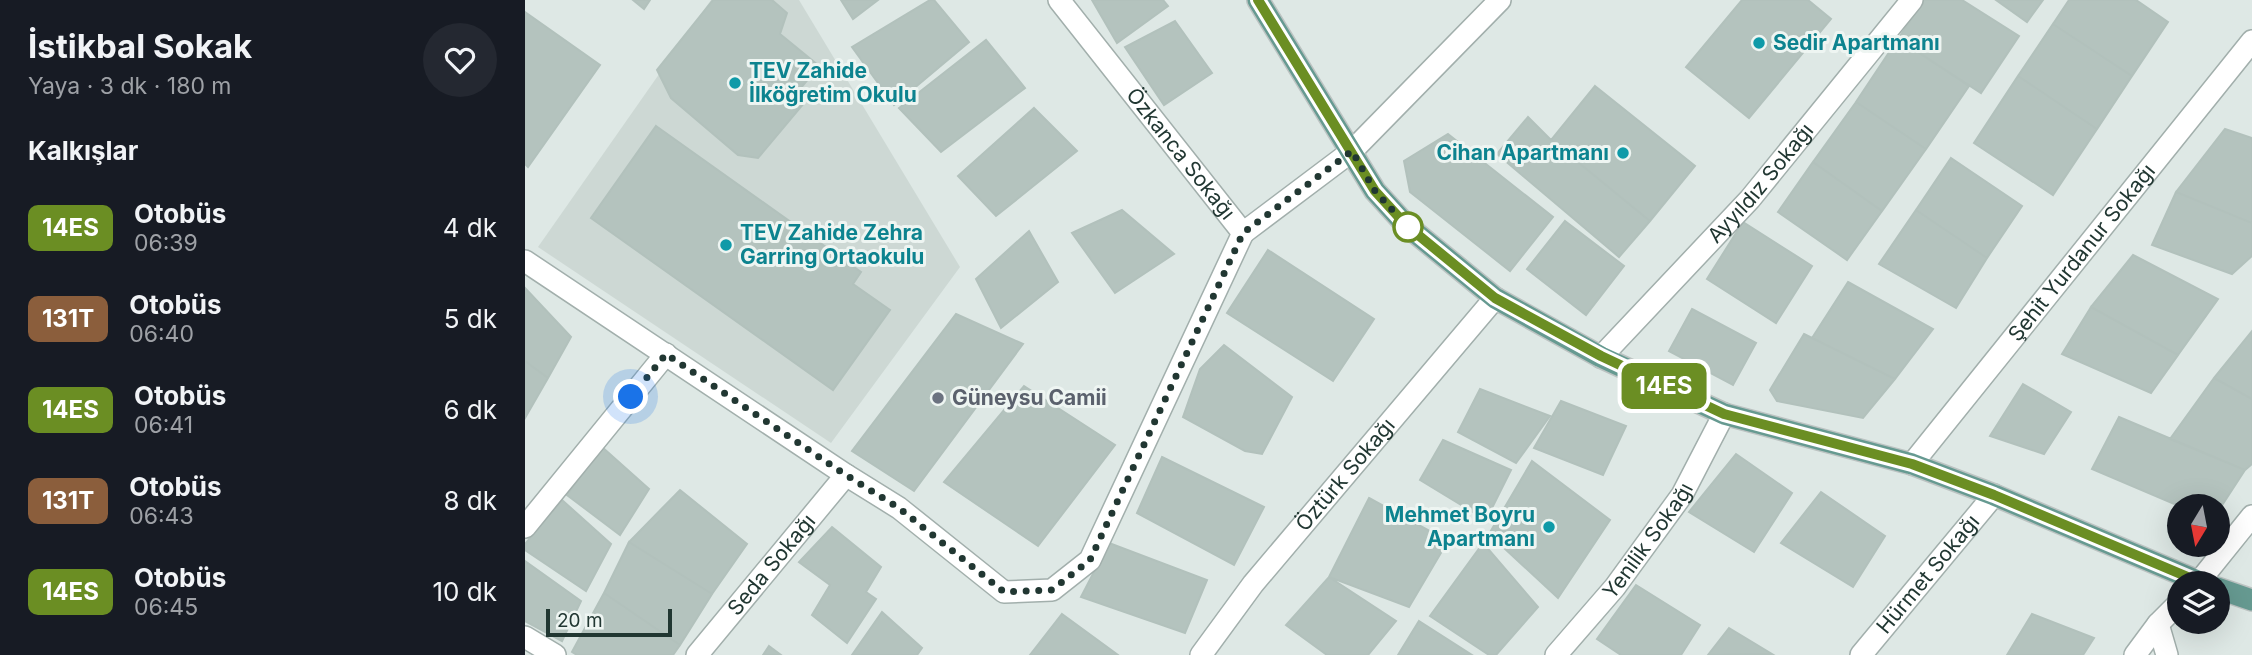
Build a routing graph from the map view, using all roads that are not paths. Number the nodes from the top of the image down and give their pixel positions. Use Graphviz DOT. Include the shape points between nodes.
graph roads {
  1 [pos="1059,0"];
  2 [pos="1258,0"];
  3 [pos="1500,0"];
  4 [pos="1912,0"];
  5 [pos="2252,41"];
  6 [pos="1352,151"];
  7 [pos="1243,233"];
  8 [pos="525,261"];
  9 [pos="1495,298"];
  10 [pos="666,354"];
  11 [pos="1601,356"];
  12 [pos="1724,414"];
  13 [pos="1912,464"];
  14 [pos="846,475"];
  15 [pos="1994,495"];
  16 [pos="2252,516"];
  17 [pos="525,527"];
  18 [pos="2173,571"];
  19 [pos="2213,571"];
  20 [pos="2230,593"];
  21 [pos="2252,600"];
  22 [pos="2167,615"];
  23 [pos="2158,624"];
  24 [pos="525,637"];
  25 [pos="555,655"];
  26 [pos="697,655"];
  27 [pos="1201,655"];
  28 [pos="1556,655"];
  29 [pos="1861,655"];
  30 [pos="2135,655"];
  31 [pos="2167,655"];
  1 -- 7 [label="street, Özkanca Sokağı"];
  2 -- 6 [label="main road"];
  3 -- 6 [label="street, Özkanca Sokağı"];
  4 -- 11 [label="street, Ayyıldız Sokağı" via="1750,199"];
  5 -- 13 [label="street, Şehit Yurdanur Sokağı"];
  6 -- 7 [label="street, Özkanca Sokağı"];
  6 -- 9 [label="main road" via="1375,191 1406,225"];
  7 -- 14 [label="street" via="1090,560 1052,590 1004,592 899,508"];
  8 -- 10 [label="street"];
  9 -- 11 [label="main road"];
  9 -- 27 [label="street, Öztürk Sokağı" via="1253,584"];
  10 -- 14 [label="street"];
  10 -- 17 [label="street"];
  11 -- 12 [label="main road"];
  12 -- 13 [label="main road"];
  12 -- 28 [label="street, Yenilik Sokağı" via="1682,495 1615,587"];
  13 -- 15 [label="main road"];
  14 -- 26 [label="street, Seda Sokağı"];
  15 -- 18 [label="main road"];
  15 -- 29 [label="street, Hürmet Sokağı"];
  16 -- 19 [label="street"];
  20 -- 21 [label="main road"];
  22 -- 23 [label="street"];
  23 -- 30 [label="street"];
  23 -- 31 [label="street"];
  24 -- 25 [label="street"];
}
